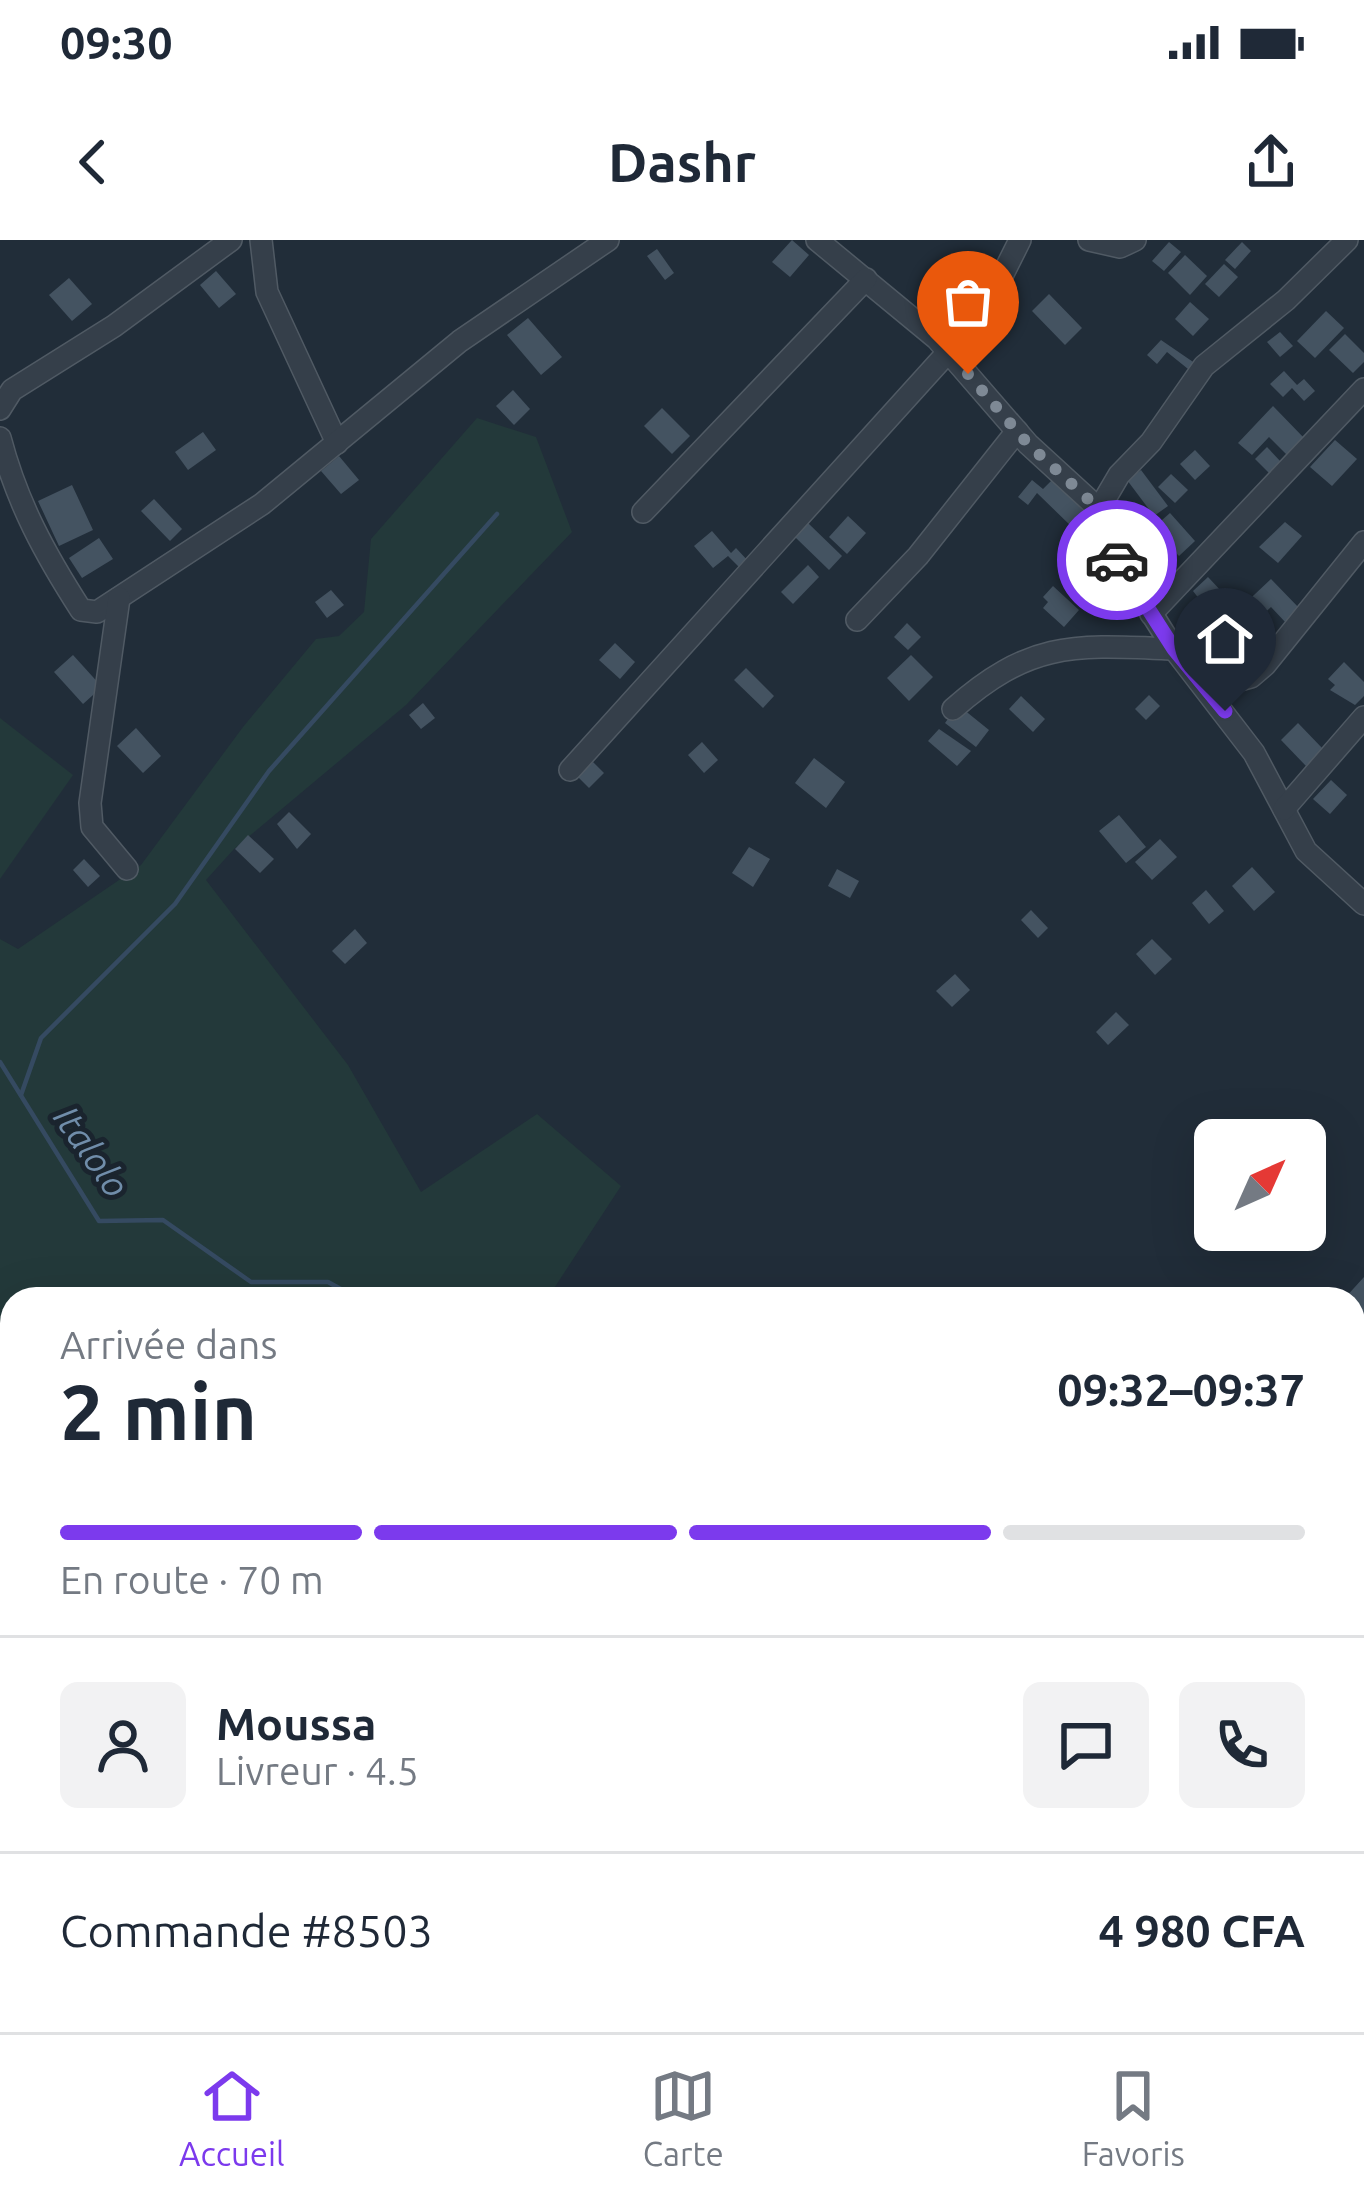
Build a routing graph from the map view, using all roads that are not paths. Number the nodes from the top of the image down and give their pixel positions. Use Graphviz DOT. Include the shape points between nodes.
graph roads {
  1 [pos="231,240"];
  2 [pos="261,240"];
  3 [pos="608,240"];
  4 [pos="1020,240"];
  5 [pos="1089,240"];
  6 [pos="1135,240"];
  7 [pos="1347,240"];
  8 [pos="826,243"];
  9 [pos="866,279"];
  10 [pos="949,351"];
  11 [pos="1364,389"];
  12 [pos="0,409"];
  13 [pos="1017,431"];
  14 [pos="0,438"];
  15 [pos="337,443"];
  16 [pos="1099,509"];
  17 [pos="643,512"];
  18 [pos="1364,542"];
  19 [pos="118,598"];
  20 [pos="1151,614"];
  21 [pos="857,620"];
  22 [pos="1174,649"];
  23 [pos="1208,689"];
  24 [pos="952,709"];
  25 [pos="1364,717"];
  26 [pos="570,770"];
  27 [pos="1284,809"];
  28 [pos="127,869"];
  29 [pos="1363,901"];
  1 -- 12 [label="street" via="12,391"];
  2 -- 15 [label="street" via="267,292"];
  3 -- 15 [label="street" via="460,341"];
  4 -- 10 [label="street" via="993,294"];
  5 -- 6 [label="street" via="1110,247"];
  7 -- 16 [label="street" via="1204,366"];
  8 -- 9 [label="street"];
  9 -- 10 [label="street"];
  9 -- 17 [label="street"];
  10 -- 13 [label="street"];
  10 -- 26 [label="street"];
  11 -- 20 [label="street"];
  13 -- 16 [label="street"];
  13 -- 21 [label="street"];
  14 -- 19 [label="street" via="32,530 81,610 97,612"];
  15 -- 19 [label="street" via="262,504"];
  16 -- 20 [label="street" via="1110,548"];
  18 -- 23 [label="street" via="1265,665"];
  19 -- 28 [label="street" via="90,803 92,827"];
  20 -- 22 [label="street"];
  22 -- 23 [label="street"];
  22 -- 24 [label="street" via="1054,649 1019,661"];
  23 -- 27 [label="street"];
  25 -- 27 [label="street"];
  27 -- 29 [label="street" via="1306,850"];
}
